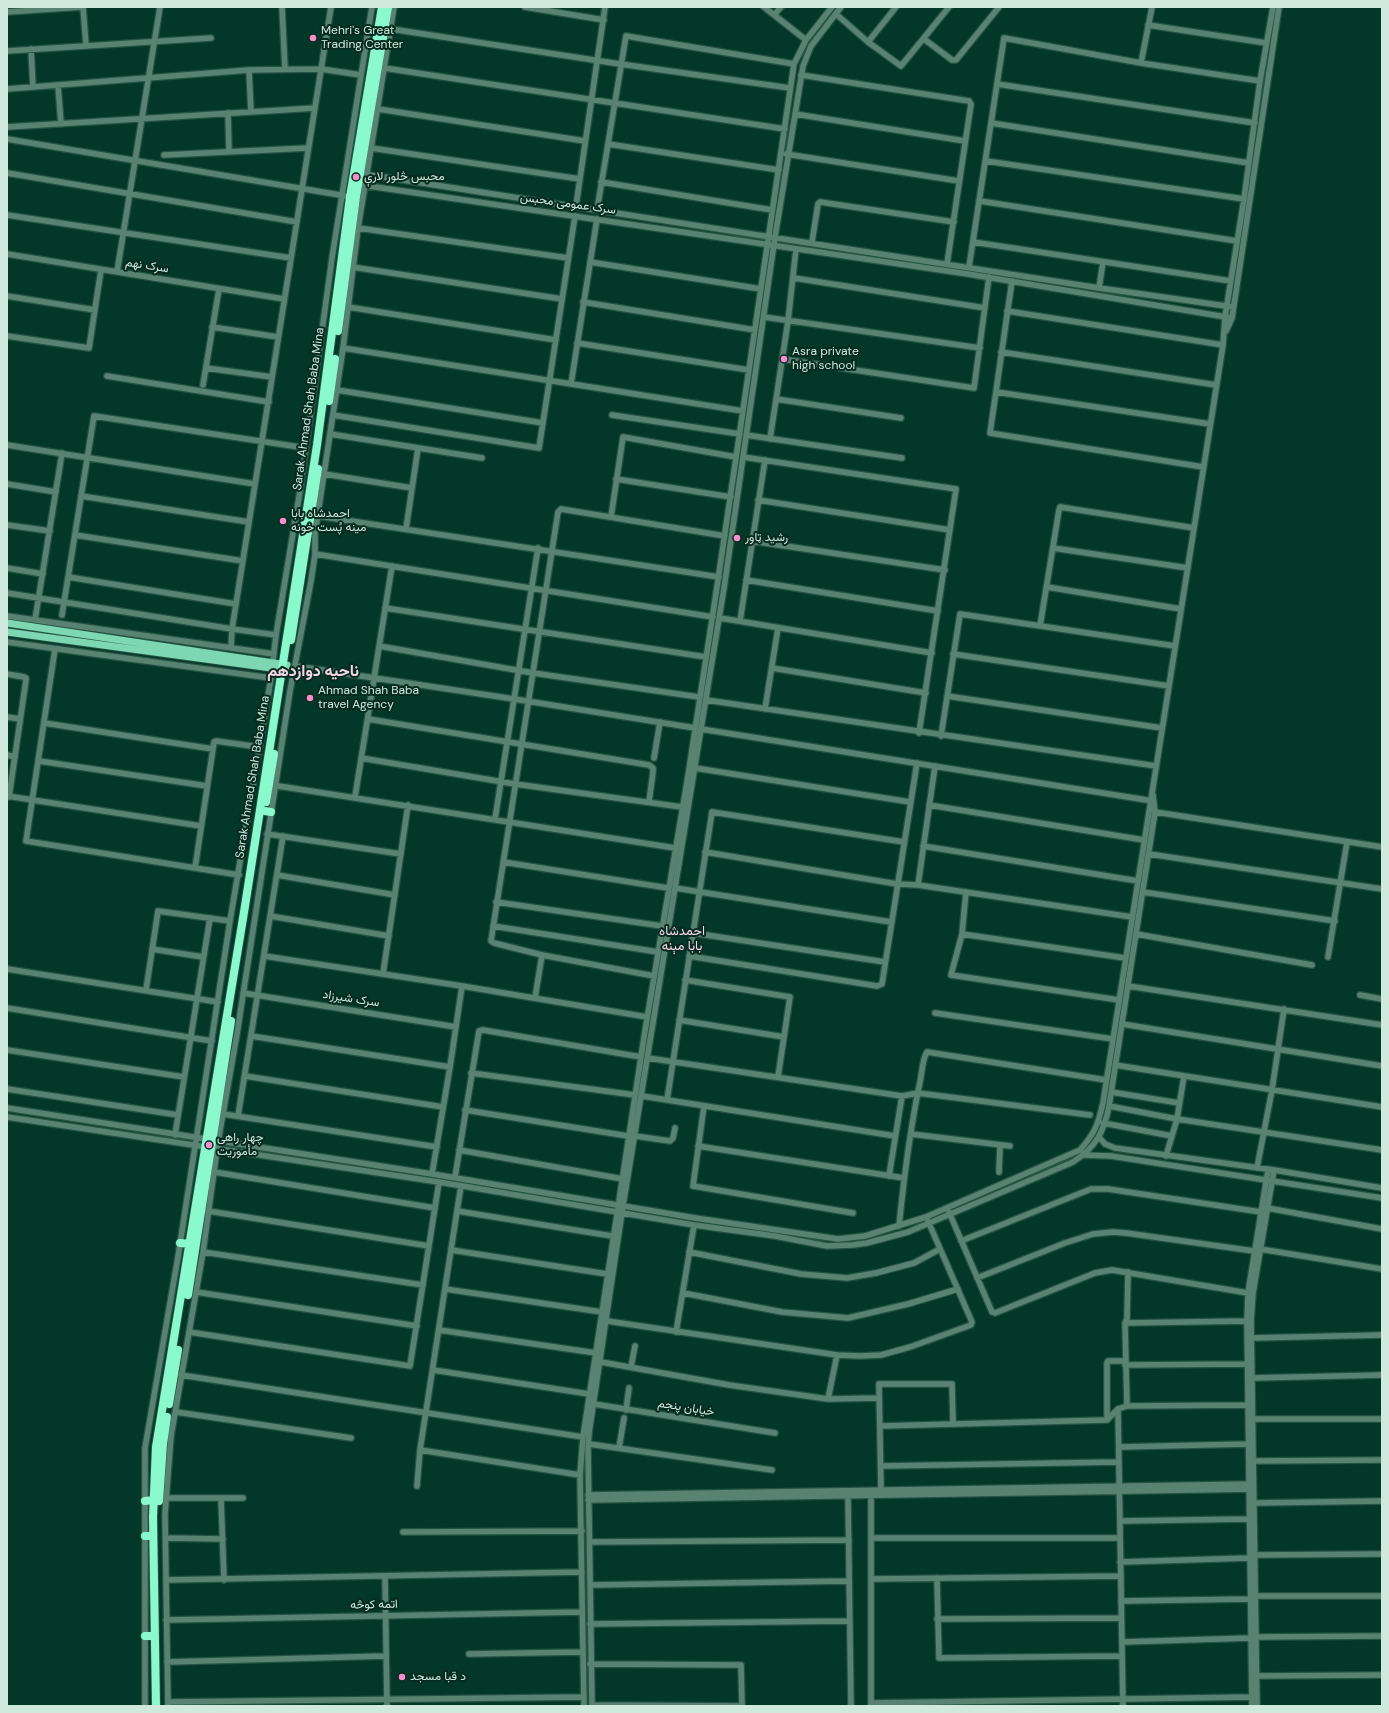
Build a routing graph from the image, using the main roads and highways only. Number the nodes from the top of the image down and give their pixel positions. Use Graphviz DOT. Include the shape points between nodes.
graph roads {
  1 [pos="382,7"];
  2 [pos="388,7"];
  3 [pos="349,196"];
  4 [pos="7,623"];
  5 [pos="7,632"];
  6 [pos="273,666"];
  7 [pos="286,667"];
  8 [pos="212,1144"];
  9 [pos="180,1243"];
  10 [pos="190,1244"];
  11 [pos="145,1636"];
  12 [pos="155,1636"];
  13 [pos="166,1705"];
  14 [pos="156,1706"];
  1 -- 3 [label="highway"];
  2 -- 3 [label="highway" via="361,185"];
  3 -- 7 [label="highway" via="331,385"];
  4 -- 6 [label="main road"];
  5 -- 6 [label="main road"];
  6 -- 7 [label="main road"];
  7 -- 8 [label="highway, Sarak Ahmad Shah Baba Mina"];
  7 -- 8 [label="highway" via="268,812"];
  8 -- 10 [label="highway"];
  8 -- 13 [label="highway" via="161,1460 158,1520"];
  9 -- 10 [label="highway"];
  10 -- 12 [label="highway" via="149,1500"];
  11 -- 12 [label="highway"];
  12 -- 14 [label="highway"];
}
